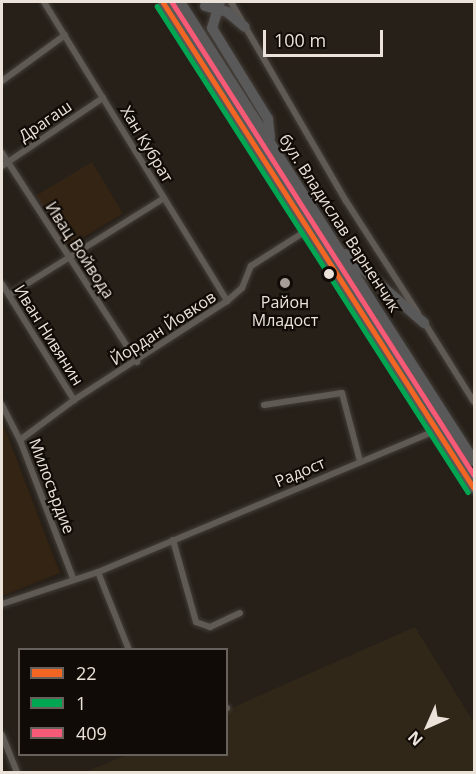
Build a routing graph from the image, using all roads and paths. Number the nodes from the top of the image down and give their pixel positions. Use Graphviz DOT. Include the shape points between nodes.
graph roads {
  1 [pos="44,2"];
  2 [pos="163,2"];
  3 [pos="182,2"];
  4 [pos="231,2"];
  5 [pos="214,4"];
  6 [pos="245,27"];
  7 [pos="64,35"];
  8 [pos="2,81"];
  9 [pos="103,98"];
  10 [pos="270,141"];
  11 [pos="2,153"];
  12 [pos="4,164"];
  13 [pos="164,198"];
  14 [pos="309,229"];
  15 [pos="339,249"];
  16 [pos="69,258"];
  17 [pos="2,284"];
  18 [pos="9,295"];
  19 [pos="227,302"];
  20 [pos="424,323"];
  21 [pos="138,362"];
  22 [pos="74,400"];
  23 [pos="474,402"];
  24 [pos="2,405"];
  25 [pos="264,405"];
  26 [pos="437,430"];
  27 [pos="20,440"];
  28 [pos="360,461"];
  29 [pos="474,461"];
  30 [pos="474,488"];
  31 [pos="173,540"];
  32 [pos="98,572"];
  33 [pos="73,578"];
  34 [pos="2,604"];
  35 [pos="240,613"];
  36 [pos="128,648"];
  37 [pos="2,735"];
  38 [pos="17,772"];
  1 -- 7 [label="street, Хан Кубрат"];
  2 -- 14 [label="main road, бул. Владислав Варненчик"];
  3 -- 5 [label="main road"];
  3 -- 10 [label="main road, бул. Владислав Варненчик"];
  4 -- 6 [label="street"];
  5 -- 6 [label="main road"];
  5 -- 10 [label="main road" via="212,28 268,119"];
  6 -- 20 [label="street" via="346,201"];
  7 -- 8 [label="street"];
  7 -- 9 [label="street, Хан Кубрат"];
  9 -- 12 [label="street, Драгаш"];
  9 -- 13 [label="street, Хан Кубрат"];
  10 -- 15 [label="main road, бул. Владислав Варненчик"];
  11 -- 12 [label="street, Ивац Войвода"];
  12 -- 16 [label="street, Ивац Войвода"];
  13 -- 16 [label="street"];
  13 -- 19 [label="street, Хан Кубрат"];
  14 -- 19 [label="street, Йордан Йовков" via="251,266 242,288"];
  14 -- 26 [label="main road, бул. Владислав Варненчик"];
  15 -- 20 [label="main road" via="403,300"];
  15 -- 29 [label="main road, бул. Владислав Варненчик"];
  16 -- 18 [label="street"];
  16 -- 21 [label="street, Ивац Войвода"];
  17 -- 18 [label="street, Иван Нивянин"];
  18 -- 22 [label="street, Иван Нивянин"];
  19 -- 21 [label="street, Йордан Йовков"];
  20 -- 23 [label="street"];
  21 -- 22 [label="street, Йордан Йовков"];
  22 -- 27 [label="street, Йордан Йовков"];
  24 -- 27 [label="street, Милосърдие"];
  25 -- 28 [label="street" via="342,393"];
  26 -- 28 [label="street, Радост"];
  26 -- 30 [label="main road, бул. Владислав Варненчик"];
  27 -- 33 [label="street, Милосърдие"];
  28 -- 31 [label="street, Радост"];
  31 -- 32 [label="street, Радост"];
  31 -- 35 [label="street" via="196,622 210,627"];
  32 -- 33 [label="street, Радост"];
  32 -- 36 [label="street"];
  33 -- 34 [label="street, Радост"];
  37 -- 38 [label="street"];
}
